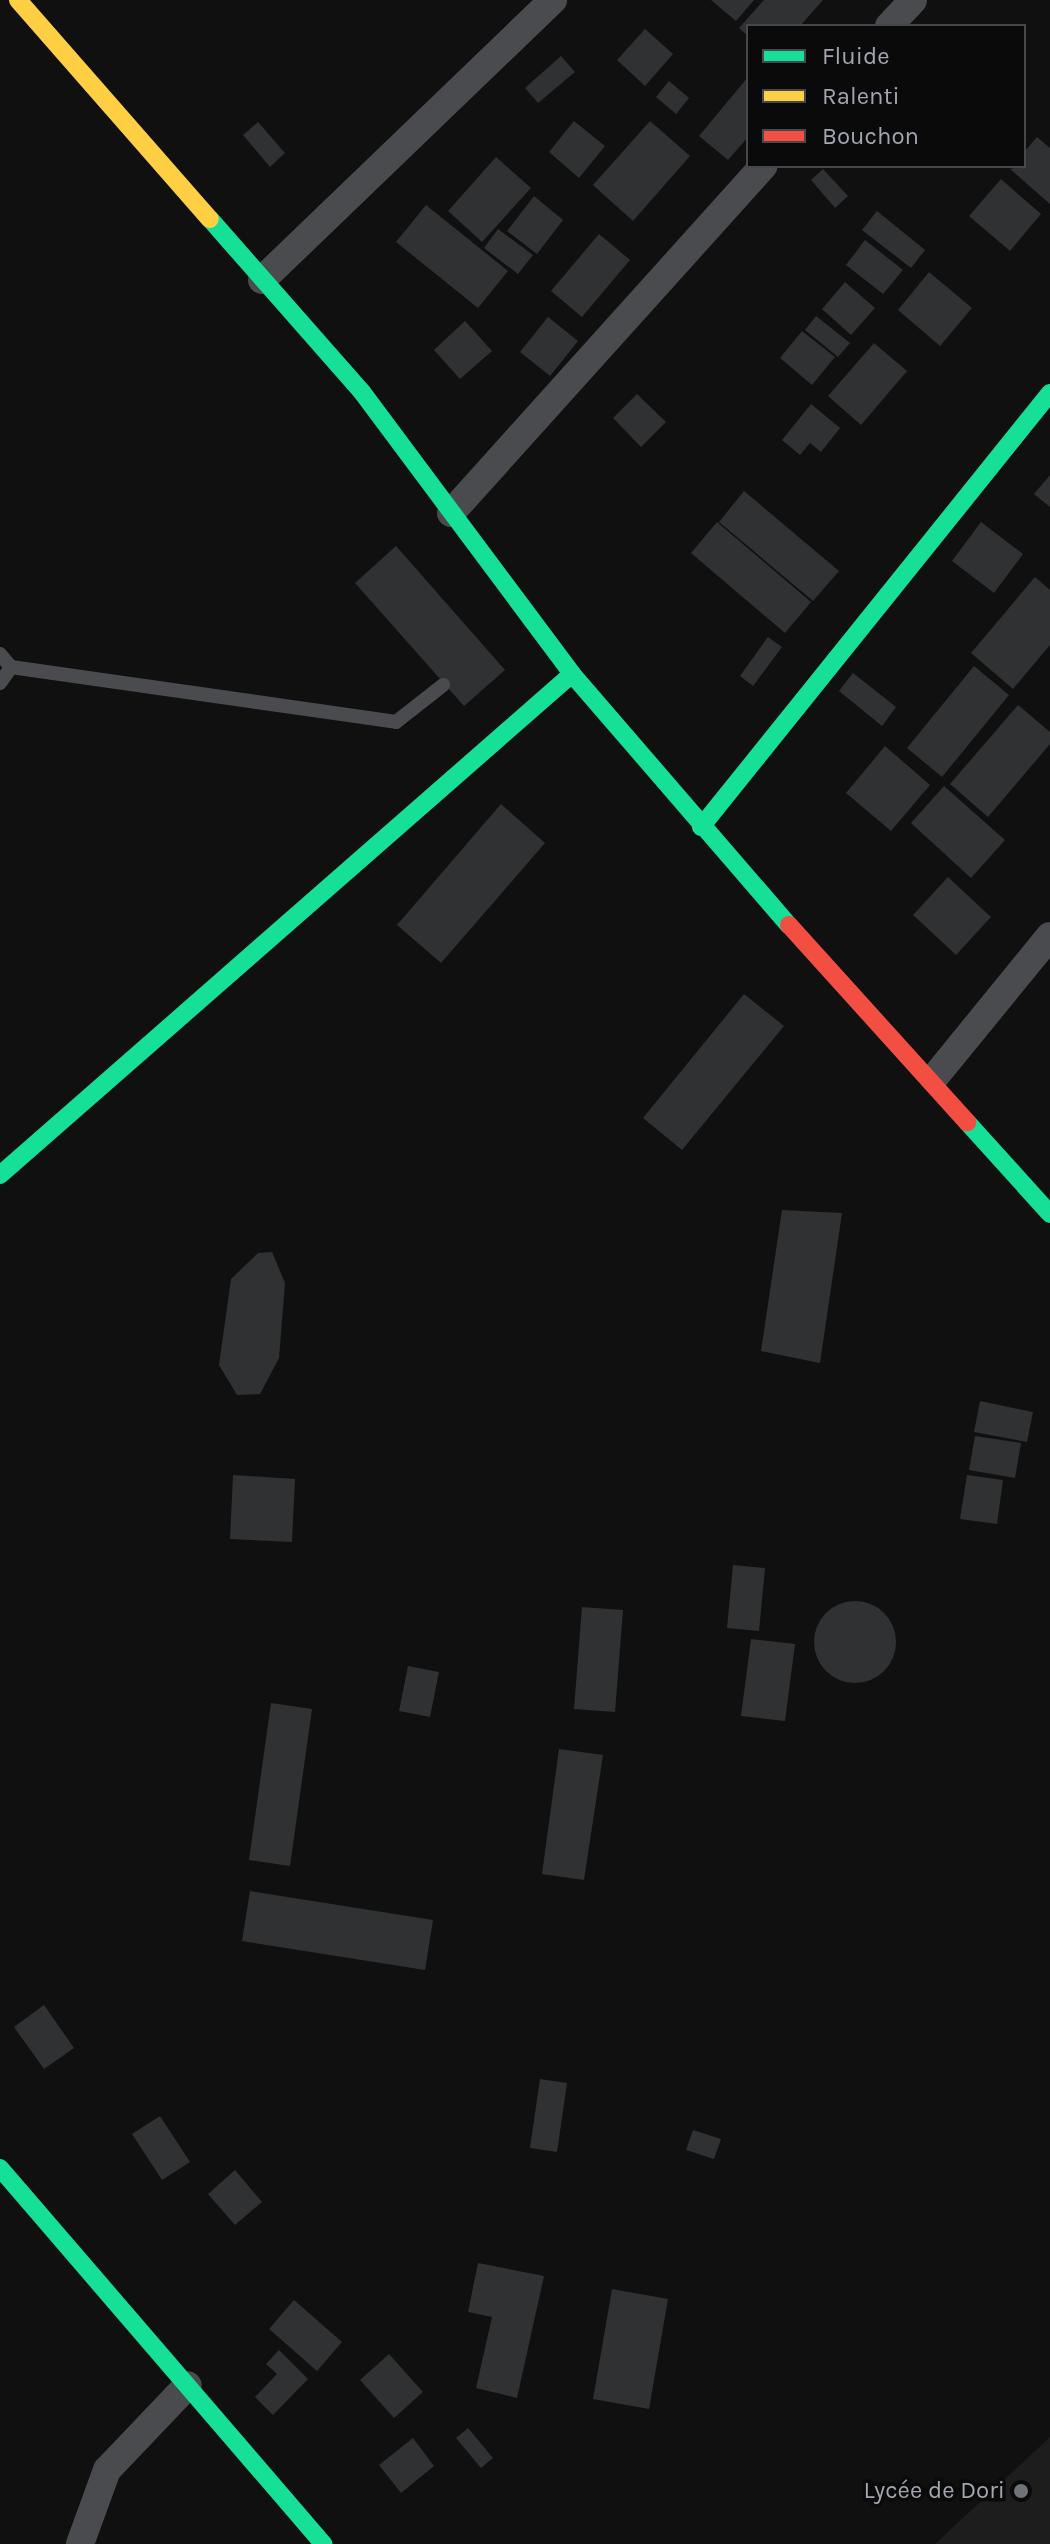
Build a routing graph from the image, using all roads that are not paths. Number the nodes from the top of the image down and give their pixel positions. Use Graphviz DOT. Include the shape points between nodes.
graph roads {
  1 [pos="18,0"];
  2 [pos="553,0"];
  3 [pos="913,0"];
  4 [pos="891,24"];
  5 [pos="761,168"];
  6 [pos="262,280"];
  7 [pos="1050,393"];
  8 [pos="451,513"];
  9 [pos="0,654"];
  10 [pos="11,667"];
  11 [pos="572,674"];
  12 [pos="0,683"];
  13 [pos="443,685"];
  14 [pos="701,827"];
  15 [pos="1050,936"];
  16 [pos="934,1078"];
  17 [pos="0,1175"];
  18 [pos="1050,1214"];
  19 [pos="0,2168"];
  20 [pos="188,2385"];
  21 [pos="80,2544"];
  22 [pos="323,2544"];
  1 -- 6 [label="street"];
  2 -- 6 [label="street"];
  3 -- 4 [label="street"];
  5 -- 8 [label="street"];
  6 -- 8 [label="street" via="362,392"];
  7 -- 14 [label="street"];
  8 -- 11 [label="street"];
  9 -- 10 [label="lane"];
  10 -- 12 [label="lane"];
  10 -- 13 [label="lane" via="396,722"];
  11 -- 14 [label="street"];
  11 -- 17 [label="street"];
  14 -- 16 [label="street"];
  15 -- 16 [label="street"];
  16 -- 18 [label="street"];
  19 -- 20 [label="street"];
  20 -- 21 [label="street" via="107,2470"];
  20 -- 22 [label="street"];
}
